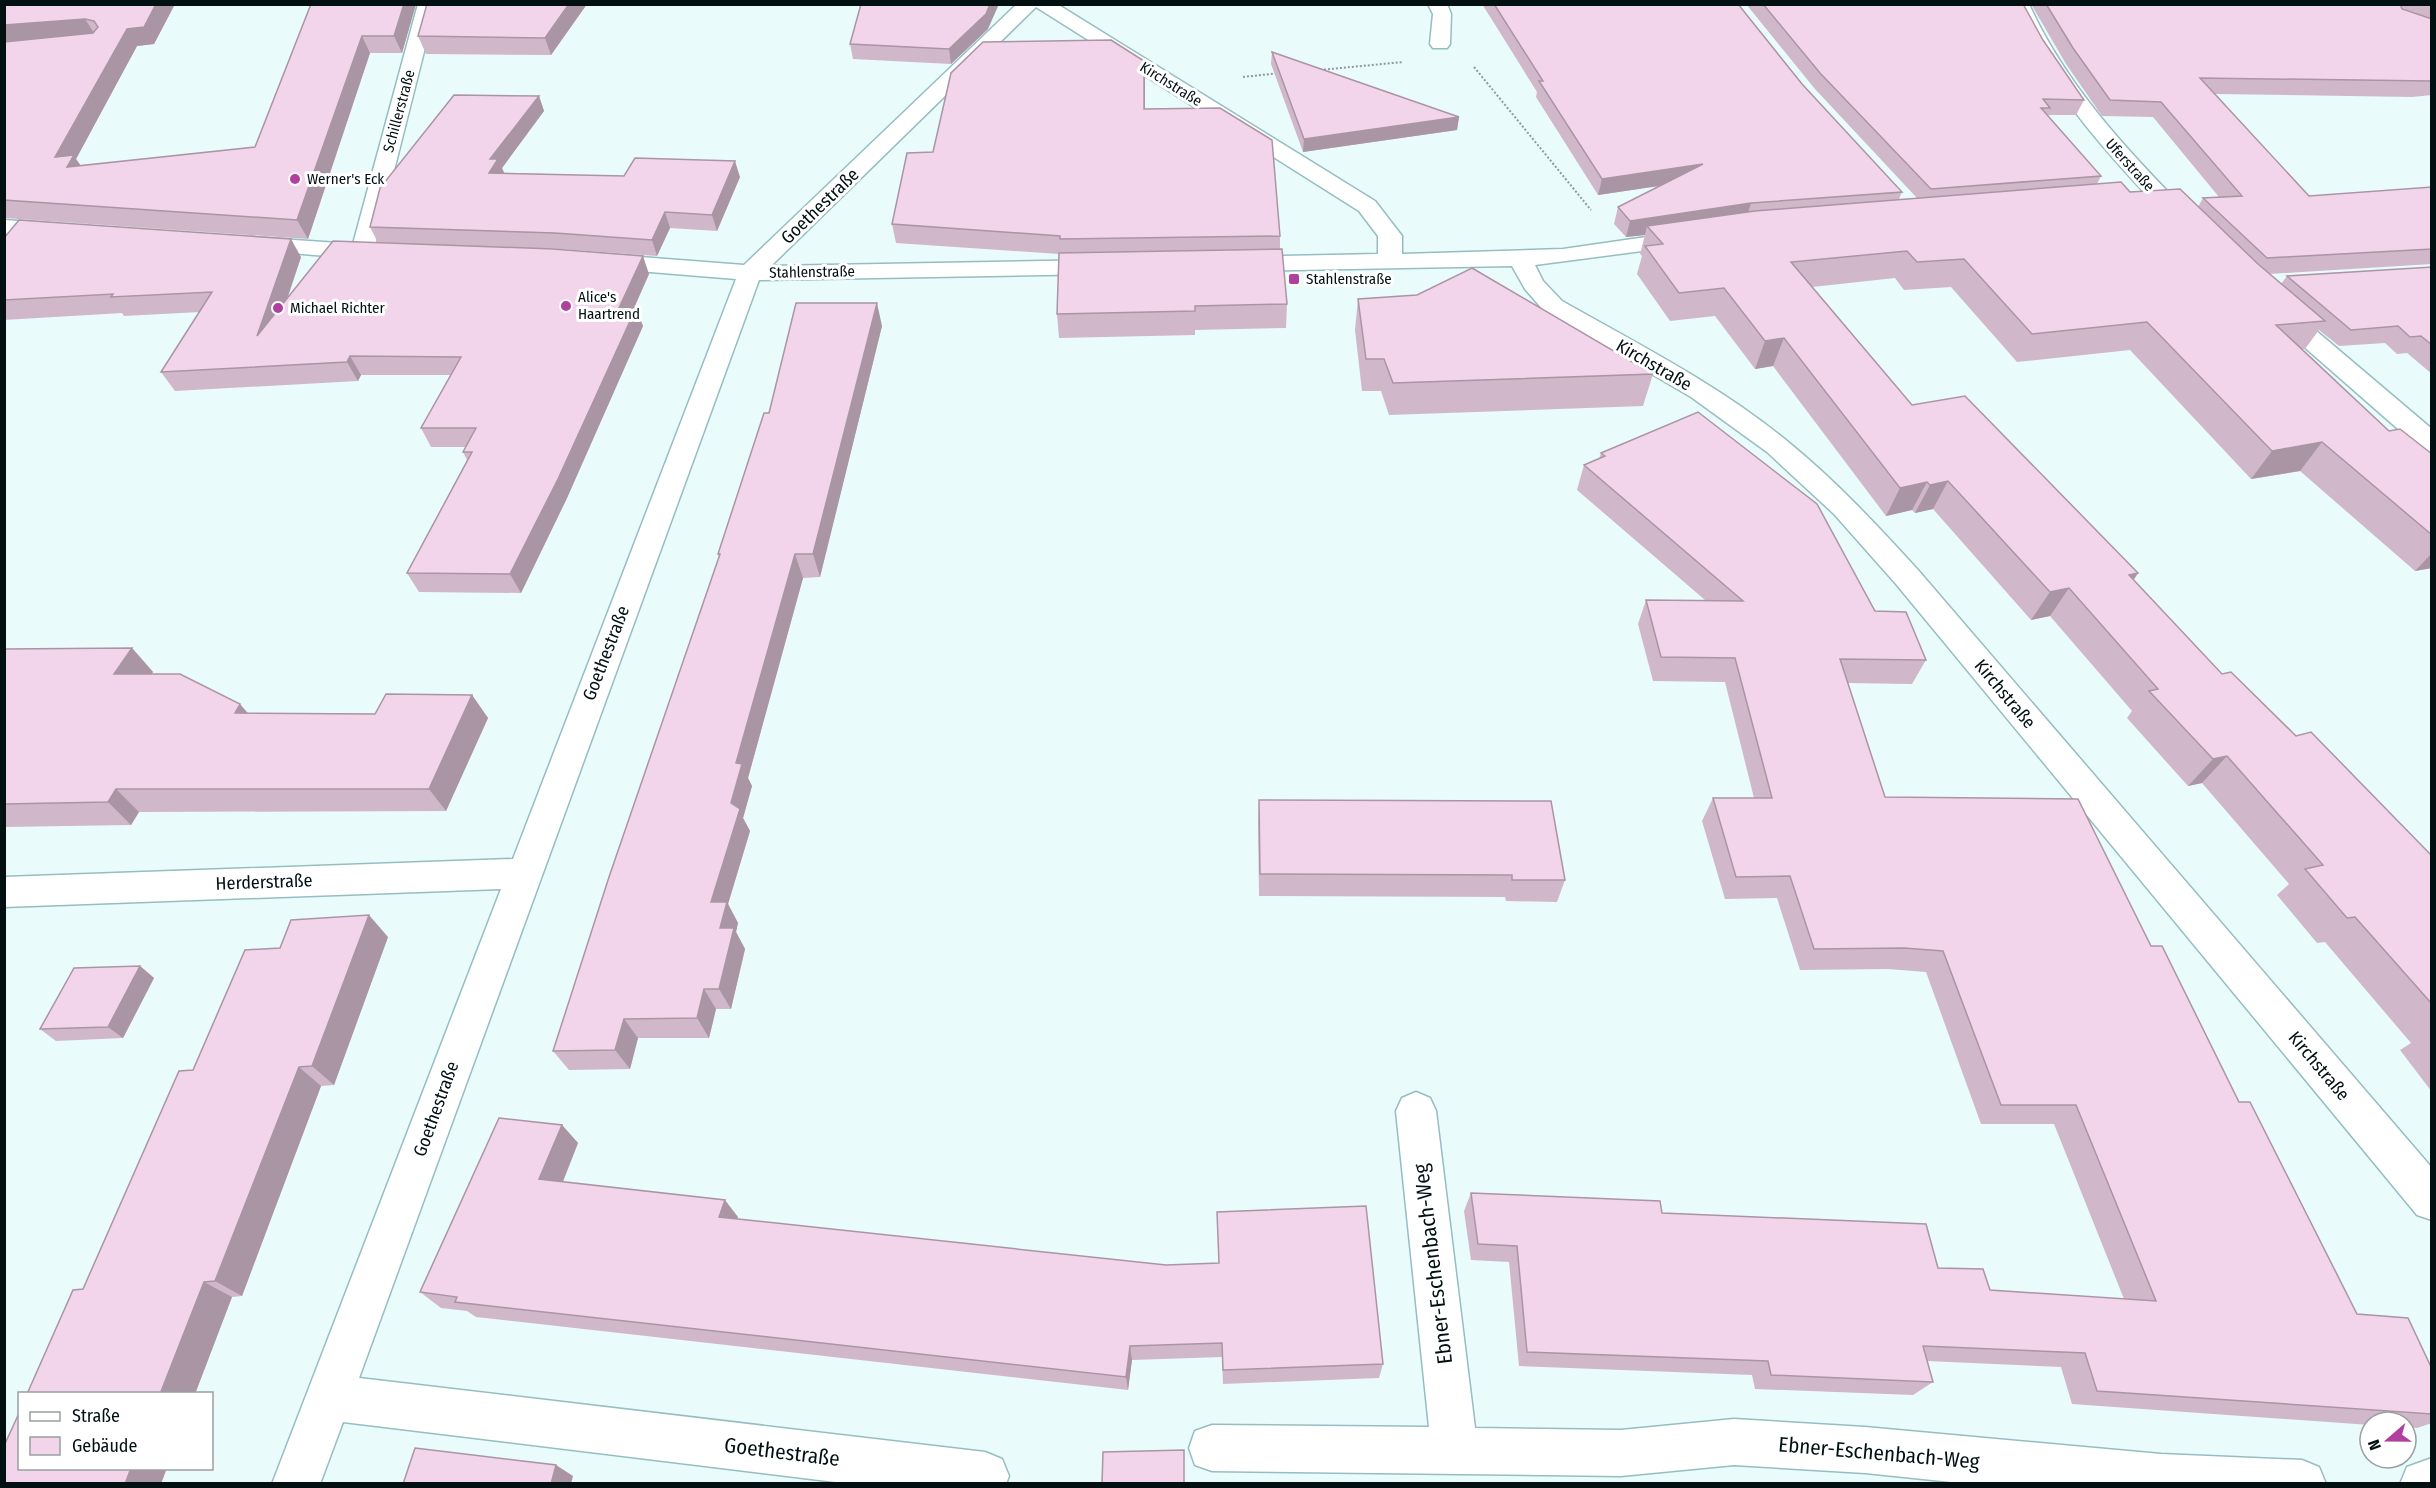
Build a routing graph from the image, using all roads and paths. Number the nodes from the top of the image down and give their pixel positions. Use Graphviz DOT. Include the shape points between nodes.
graph roads {
  1 [pos="427,4"];
  2 [pos="1028,4"];
  3 [pos="1043,4"];
  4 [pos="1437,4"];
  5 [pos="2019,4"];
  6 [pos="1440,44"];
  7 [pos="1316,70"];
  8 [pos="1282,73"];
  9 [pos="1170,84"];
  10 [pos="2158,196"];
  11 [pos="2135,198"];
  12 [pos="4,227"];
  13 [pos="75,232"];
  14 [pos="1712,234"];
  15 [pos="2198,236"];
  16 [pos="230,243"];
  17 [pos="1622,248"];
  18 [pos="362,252"];
  19 [pos="397,253"];
  20 [pos="1520,259"];
  21 [pos="584,260"];
  22 [pos="1390,261"];
  23 [pos="1215,265"];
  24 [pos="1132,266"];
  25 [pos="750,273"];
  26 [pos="2266,300"];
  27 [pos="2432,444"];
  28 [pos="524,873"];
  29 [pos="4,892"];
  30 [pos="1416,1112"];
  31 [pos="2432,1200"];
  32 [pos="329,1397"];
  33 [pos="1212,1448"];
  34 [pos="1455,1452"];
  35 [pos="985,1476"];
  36 [pos="2432,1482"];
  37 [pos="296,1484"];
  38 [pos="2302,1484"];
  39 [pos="2424,1484"];
  1 -- 18 [label="street, Schillerstraße"];
  2 -- 25 [label="street, Goethestraße"];
  3 -- 9 [label="street, Kirchstraße"];
  4 -- 6 [label="street" via="1442,14"];
  5 -- 10 [label="street, Uferstraße" via="2081,106"];
  6 -- 7 [label="path" via="1418,61"];
  6 -- 17 [label="path" via="1467,57"];
  8 -- 9 [label="path"];
  9 -- 22 [label="street, Kirchstraße" via="1367,206 1390,236"];
  10 -- 11 [label="street"];
  10 -- 15 [label="street, Uferstraße"];
  12 -- 13 [label="street"];
  14 -- 17 [label="street"];
  16 -- 18 [label="street"];
  17 -- 20 [label="street"];
  18 -- 19 [label="street"];
  20 -- 22 [label="street"];
  20 -- 31 [label="street, Kirchstraße" via="1533,284 1553,306 1700,391 1777,446 1844,507"];
  21 -- 25 [label="street, Stahlenstraße"];
  22 -- 23 [label="street"];
  24 -- 25 [label="street, Stahlenstraße"];
  25 -- 28 [label="street, Goethestraße"];
  26 -- 27 [label="street"];
  28 -- 29 [label="street, Herderstraße"];
  28 -- 32 [label="street, Goethestraße"];
  30 -- 34 [label="street, Ebner-Eschenbach-Weg"];
  32 -- 35 [label="street, Goethestraße"];
  32 -- 37 [label="street, Goethestraße"];
  33 -- 34 [label="street, Ebner-Eschenbach-Weg"];
  34 -- 38 [label="street, Ebner-Eschenbach-Weg" via="1621,1452 1734,1442 1865,1450 2161,1478"];
  36 -- 39 [label="street"];
}
